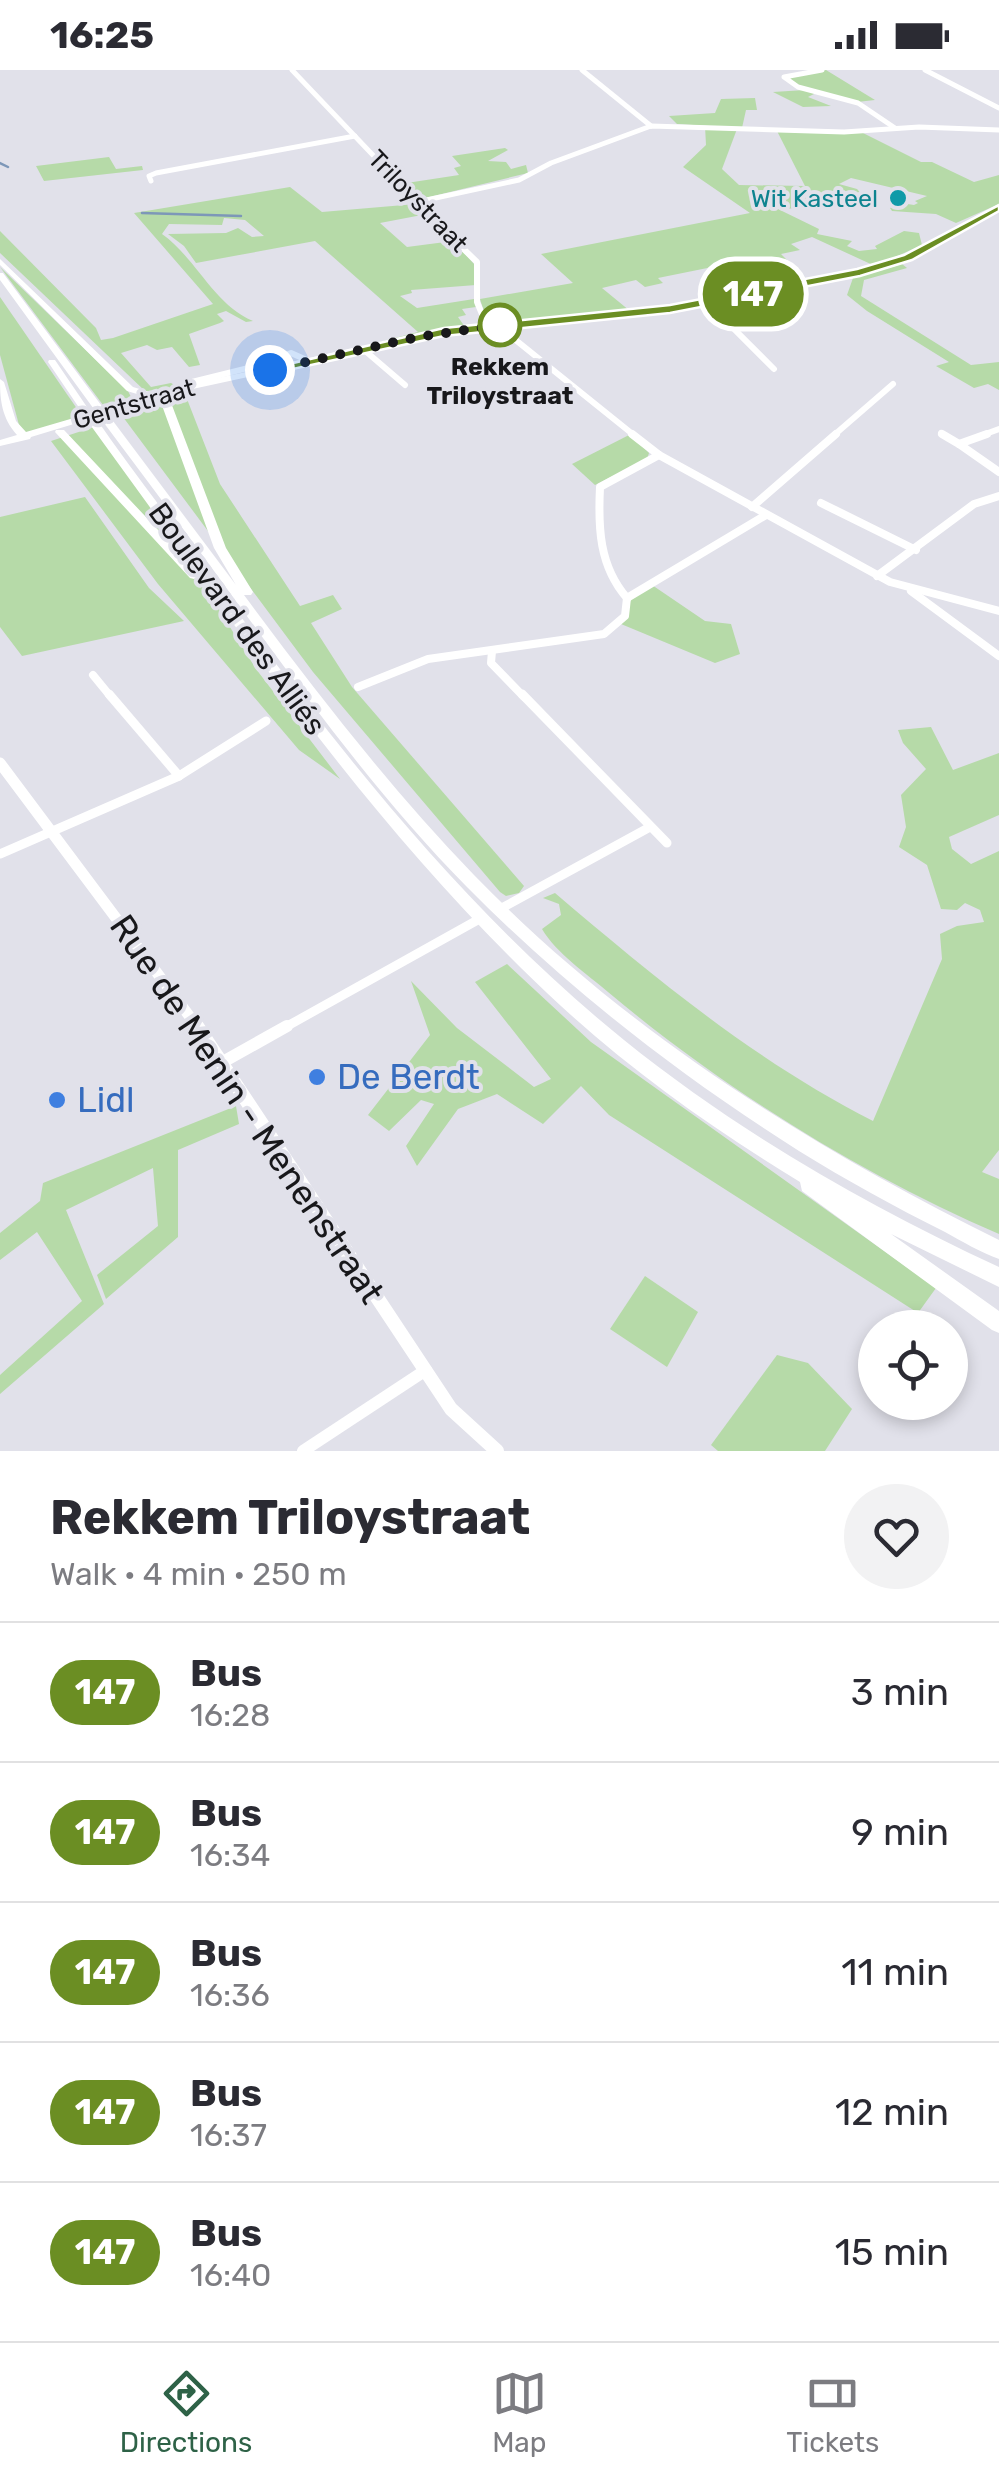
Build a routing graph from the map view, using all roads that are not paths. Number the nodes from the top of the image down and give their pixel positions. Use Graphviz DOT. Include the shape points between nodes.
graph roads {
  1 [pos="292,70"];
  2 [pos="582,70"];
  3 [pos="822,70"];
  4 [pos="925,70"];
  5 [pos="999,108"];
  6 [pos="651,126"];
  7 [pos="895,128"];
  8 [pos="999,130"];
  9 [pos="354,136"];
  10 [pos="152,181"];
  11 [pos="416,202"];
  12 [pos="999,208"];
  13 [pos="0,261"];
  14 [pos="0,276"];
  15 [pos="0,286"];
  16 [pos="708,303"];
  17 [pos="492,326"];
  18 [pos="363,348"];
  19 [pos="309,361"];
  20 [pos="774,370"];
  21 [pos="0,382"];
  22 [pos="188,382"];
  23 [pos="893,384"];
  24 [pos="406,385"];
  25 [pos="130,389"];
  26 [pos="161,398"];
  27 [pos="131,406"];
  28 [pos="102,417"];
  29 [pos="10,420"];
  30 [pos="63,428"];
  31 [pos="999,429"];
  32 [pos="941,432"];
  33 [pos="24,436"];
  34 [pos="40,437"];
  35 [pos="3,444"];
  36 [pos="959,444"];
  37 [pos="659,455"];
  38 [pos="999,472"];
  39 [pos="999,496"];
  40 [pos="820,503"];
  41 [pos="752,507"];
  42 [pos="766,516"];
  43 [pos="916,550"];
  44 [pos="878,576"];
  45 [pos="910,589"];
  46 [pos="628,598"];
  47 [pos="230,611"];
  48 [pos="252,612"];
  49 [pos="999,612"];
  50 [pos="492,651"];
  51 [pos="999,656"];
  52 [pos="93,676"];
  53 [pos="358,687"];
  54 [pos="266,721"];
  55 [pos="0,763"];
  56 [pos="179,776"];
  57 [pos="650,827"];
  58 [pos="52,833"];
  59 [pos="667,843"];
  60 [pos="0,854"];
  61 [pos="492,913"];
  62 [pos="221,1063"];
  63 [pos="731,1128"];
  64 [pos="999,1250"];
  65 [pos="999,1277"];
  66 [pos="999,1323"];
  67 [pos="426,1370"];
  68 [pos="303,1451"];
  69 [pos="497,1451"];
  1 -- 9 [label="street, Triloystraat"];
  2 -- 6 [label="street"];
  3 -- 7 [label="street" via="784,77 858,103"];
  4 -- 5 [label="street"];
  6 -- 7 [label="street"];
  6 -- 11 [label="street" via="518,180"];
  7 -- 8 [label="street"];
  9 -- 10 [label="street, Triloystraat" via="156,173"];
  9 -- 11 [label="street, Triloystraat"];
  11 -- 17 [label="street, Triloystraat" via="478,264 477,302"];
  12 -- 16 [label="main road" via="879,267"];
  13 -- 25 [label="main road"];
  14 -- 28 [label="main road"];
  15 -- 28 [label="main road"];
  16 -- 17 [label="main road"];
  16 -- 20 [label="street"];
  17 -- 18 [label="main road"];
  17 -- 37 [label="street"];
  18 -- 19 [label="main road"];
  18 -- 24 [label="street"];
  19 -- 22 [label="street, Gentstraat" via="292,353"];
  19 -- 26 [label="main road"];
  21 -- 29 [label="main road"];
  23 -- 41 [label="street"];
  25 -- 26 [label="main road"];
  25 -- 27 [label="main road"];
  26 -- 27 [label="main road"];
  26 -- 48 [label="highway"];
  27 -- 28 [label="main road"];
  27 -- 30 [label="main road, Gentstraat"];
  28 -- 30 [label="main road"];
  28 -- 47 [label="highway, Boulevard des Alliés"];
  28 -- 48 [label="highway, Boulevard des Alliés"];
  29 -- 33 [label="main road"];
  29 -- 35 [label="main road"];
  30 -- 33 [label="main road, Gentstraat"];
  30 -- 34 [label="main road"];
  30 -- 47 [label="highway"];
  31 -- 36 [label="street"];
  32 -- 36 [label="street"];
  33 -- 34 [label="main road"];
  33 -- 35 [label="main road, Gentstraat"];
  34 -- 35 [label="main road"];
  36 -- 38 [label="street"];
  37 -- 41 [label="street"];
  37 -- 46 [label="street" via="600,487 603,556"];
  39 -- 43 [label="street" via="974,504"];
  40 -- 43 [label="street"];
  41 -- 42 [label="street"];
  42 -- 44 [label="street"];
  42 -- 46 [label="street"];
  43 -- 44 [label="street"];
  44 -- 45 [label="street"];
  45 -- 49 [label="street"];
  45 -- 51 [label="street"];
  46 -- 50 [label="street" via="621,622 604,634"];
  47 -- 61 [label="highway, Boulevard des Alliés" via="386,816"];
  48 -- 61 [label="highway, Boulevard des Alliés"];
  50 -- 53 [label="street" via="428,659"];
  50 -- 57 [label="street" via="491,663"];
  52 -- 56 [label="street"];
  54 -- 56 [label="street"];
  55 -- 58 [label="street, Rue de Menin - Menenstraat"];
  56 -- 58 [label="street"];
  57 -- 59 [label="street"];
  57 -- 61 [label="street"];
  58 -- 60 [label="street"];
  58 -- 62 [label="street, Rue de Menin - Menenstraat"];
  61 -- 62 [label="street"];
  61 -- 63 [label="highway" via="568,1002"];
  61 -- 64 [label="highway" via="743,1109 904,1204"];
  62 -- 67 [label="street, Rue de Menin - Menenstraat"];
  63 -- 65 [label="highway" via="818,1183"];
  63 -- 66 [label="highway"];
  67 -- 68 [label="street"];
  67 -- 69 [label="street, Rue de Menin - Menenstraat" via="451,1408"];
}
